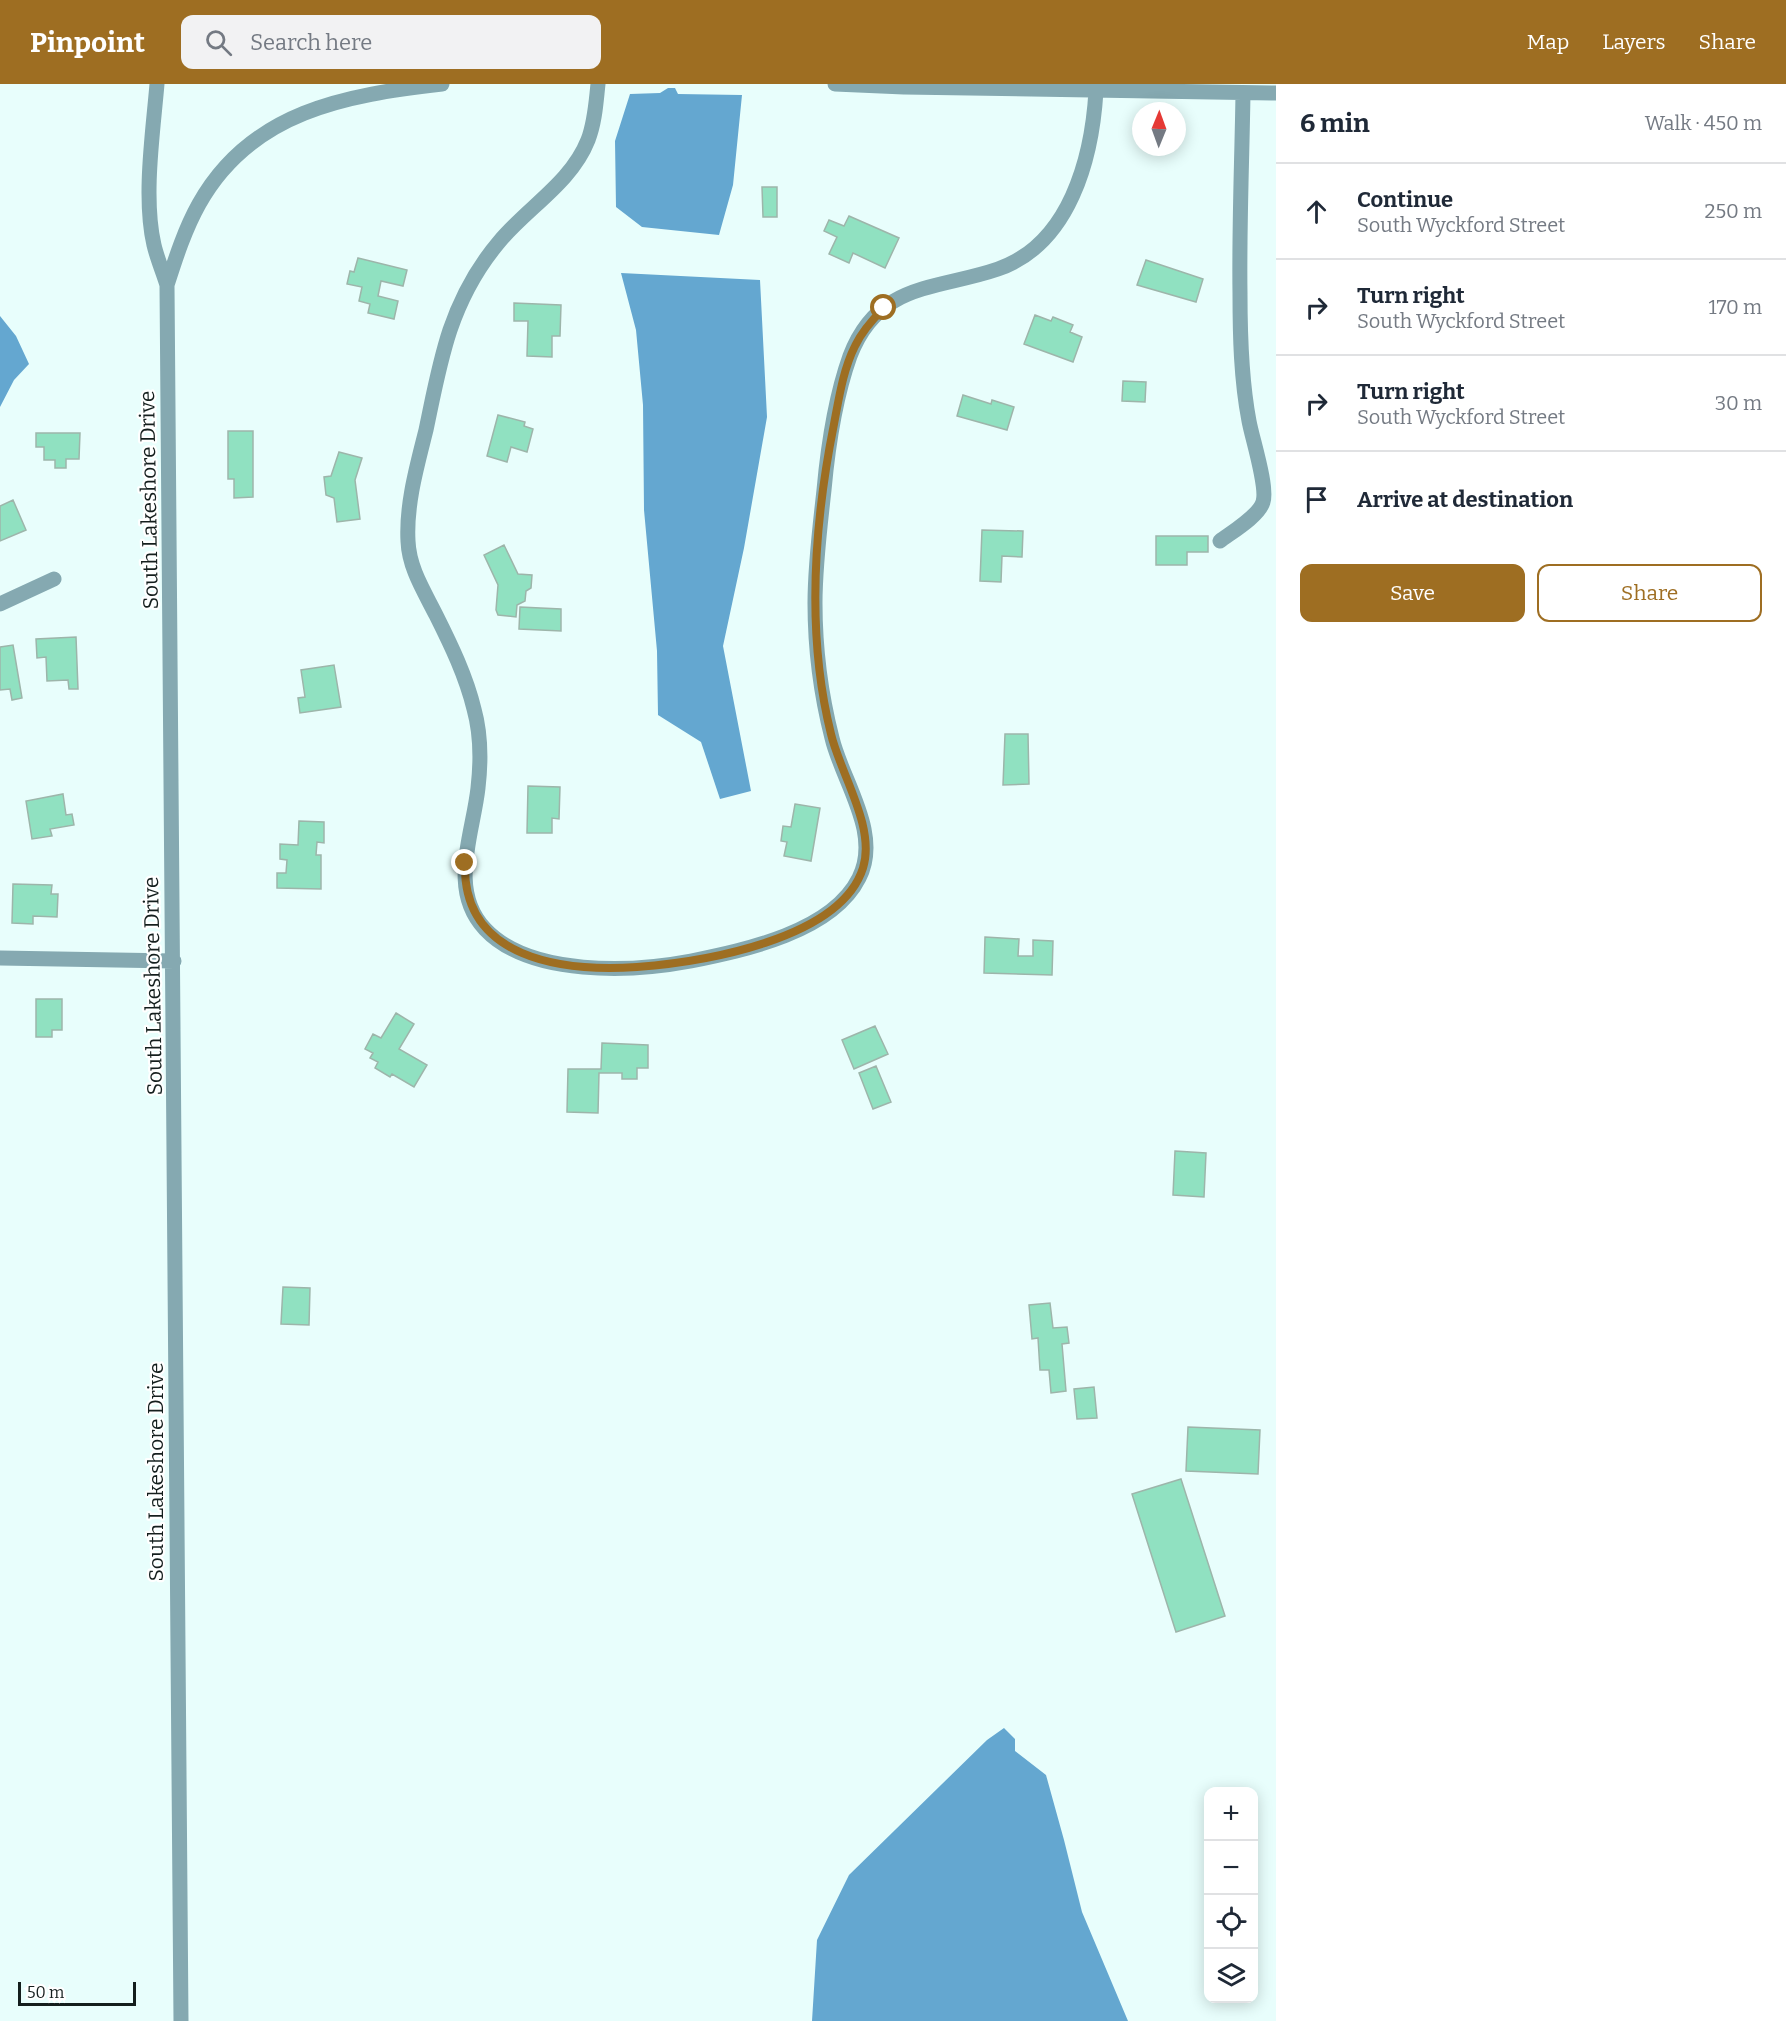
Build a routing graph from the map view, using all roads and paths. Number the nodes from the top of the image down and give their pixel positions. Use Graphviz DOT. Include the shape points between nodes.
graph roads {
  1 [pos="157,84"];
  2 [pos="370,84"];
  3 [pos="442,84"];
  4 [pos="598,84"];
  5 [pos="835,84"];
  6 [pos="400,86"];
  7 [pos="1096,91"];
  8 [pos="1243,93"];
  9 [pos="1276,93"];
  10 [pos="167,285"];
  11 [pos="1220,541"];
  12 [pos="54,579"];
  13 [pos="0,603"];
  14 [pos="0,958"];
  15 [pos="174,961"];
  16 [pos="181,2021"];
  1 -- 10 [label="street" via="151,218 154,245"];
  2 -- 6 [label="street"];
  3 -- 6 [label="street"];
  4 -- 7 [label="street" via="595,115 577,159 566,176 499,242 473,277 457,312 441,361 416,472 407,535 415,573 463,673 475,711 480,765 465,863 474,914 485,929 522,953 577,966 618,968 679,963 742,951 777,939 839,905 856,884 864,866 864,829 830,732 819,665 815,604 827,457 849,360 869,324 905,294 1000,269 1023,257 1044,239 1079,182 1094,120"];
  5 -- 7 [label="street"];
  6 -- 10 [label="street, South Lakeshore Drive" via="307,111 268,131 243,150 217,177 198,205"];
  7 -- 8 [label="street"];
  8 -- 9 [label="street"];
  8 -- 11 [label="street" via="1240,340 1263,501 1256,513"];
  10 -- 15 [label="street, South Lakeshore Drive"];
  12 -- 13 [label="street"];
  14 -- 15 [label="street"];
  15 -- 16 [label="street, South Lakeshore Drive"];
}
